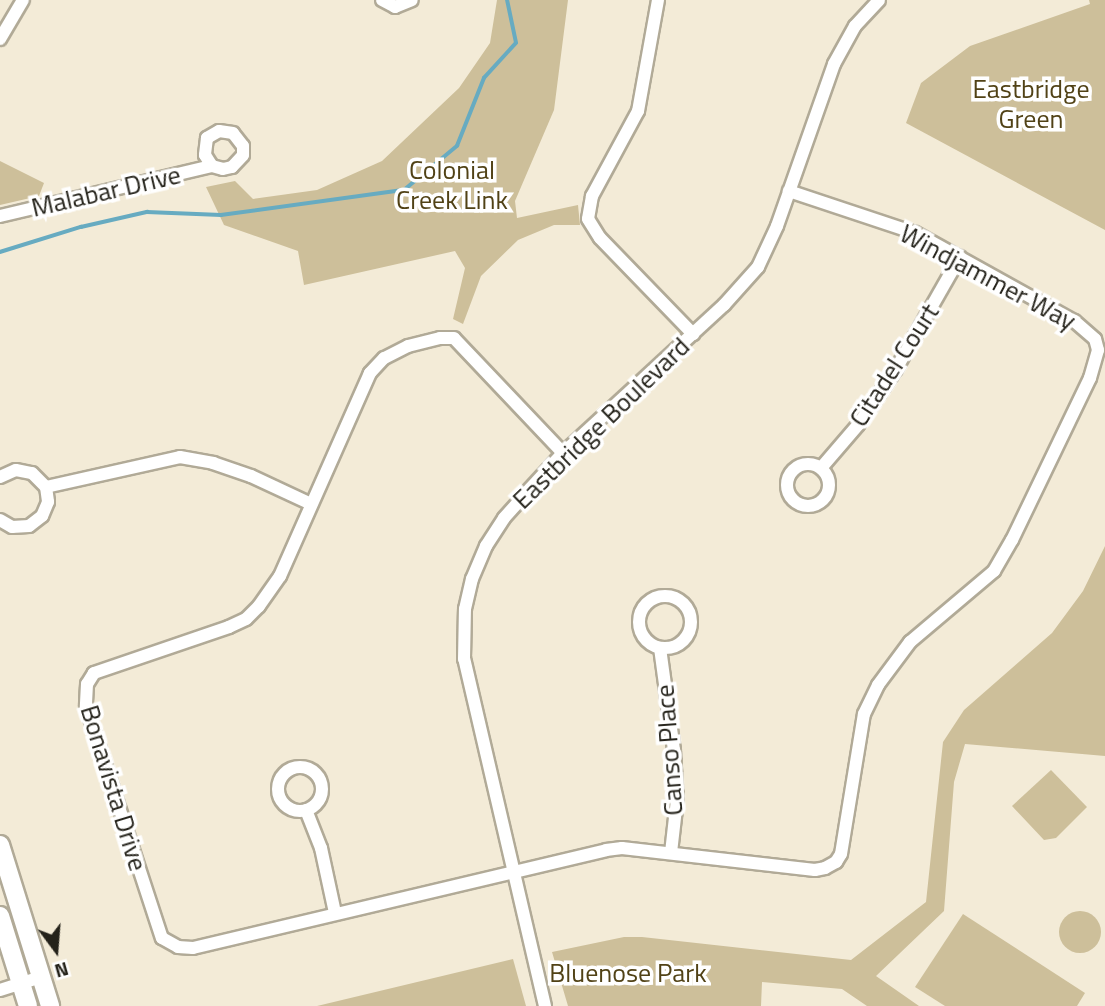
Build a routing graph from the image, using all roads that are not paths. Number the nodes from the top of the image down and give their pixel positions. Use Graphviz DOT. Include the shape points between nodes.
graph roads {
  1 [pos="23,0"];
  2 [pos="382,0"];
  3 [pos="412,0"];
  4 [pos="658,0"];
  5 [pos="879,0"];
  6 [pos="0,39"];
  7 [pos="212,166"];
  8 [pos="789,191"];
  9 [pos="0,216"];
  10 [pos="960,257"];
  11 [pos="693,334"];
  12 [pos="564,453"];
  13 [pos="821,468"];
  14 [pos="0,477"];
  15 [pos="46,487"];
  16 [pos="311,504"];
  17 [pos="0,520"];
  18 [pos="660,648"];
  19 [pos="306,810"];
  20 [pos="0,845"];
  21 [pos="671,853"];
  22 [pos="512,870"];
  23 [pos="335,913"];
  24 [pos="0,916"];
  25 [pos="41,977"];
  26 [pos="21,983"];
  27 [pos="0,990"];
  28 [pos="28,1006"];
  29 [pos="50,1006"];
  30 [pos="545,1006"];
  1 -- 6 [label="street"];
  2 -- 3 [label="street" via="395,7"];
  4 -- 11 [label="street" via="638,111 592,196 588,219 600,238"];
  5 -- 8 [label="street, Eastbridge Boulevard" via="855,26 834,64"];
  7 -- 9 [label="street, Malabar Drive"];
  8 -- 10 [label="street, Windjammer Way" via="915,233"];
  8 -- 11 [label="street, Eastbridge Boulevard" via="758,267"];
  10 -- 13 [label="street, Citadel Court" via="896,369 858,425"];
  10 -- 21 [label="street, Windjammer Way" via="1074,321 1095,339 1098,351 1090,378 1012,540 994,571 910,642 878,685 864,714 841,855 836,862 815,870"];
  11 -- 12 [label="street, Eastbridge Boulevard"];
  12 -- 16 [label="street, Bonavista Drive" via="464,347 454,338 440,338 396,352 370,373"];
  12 -- 22 [label="street, Eastbridge Boulevard" via="504,517 472,579 465,609 464,659"];
  14 -- 15 [label="street" via="26,471"];
  15 -- 16 [label="street" via="180,457 213,463"];
  15 -- 17 [label="street" via="47,507 35,523 19,528"];
  16 -- 23 [label="street, Bonavista Drive" via="271,593 246,619 94,673 85,695 162,938 178,947 193,948"];
  18 -- 18 [label="street, Canso Place" via="680,643 690,628 685,606 667,595 649,600 638,621 643,636"];
  18 -- 21 [label="street, Canso Place" via="677,800"];
  19 -- 23 [label="street" via="321,848"];
  20 -- 25 [label="main road"];
  21 -- 22 [label="street, Windjammer Way" via="614,849"];
  22 -- 23 [label="street, Bonavista Drive"];
  22 -- 30 [label="street, Eastbridge Boulevard"];
  24 -- 26 [label="main road"];
  25 -- 26 [label="street"];
  25 -- 29 [label="main road"];
  26 -- 27 [label="street"];
  26 -- 28 [label="main road"];
}
